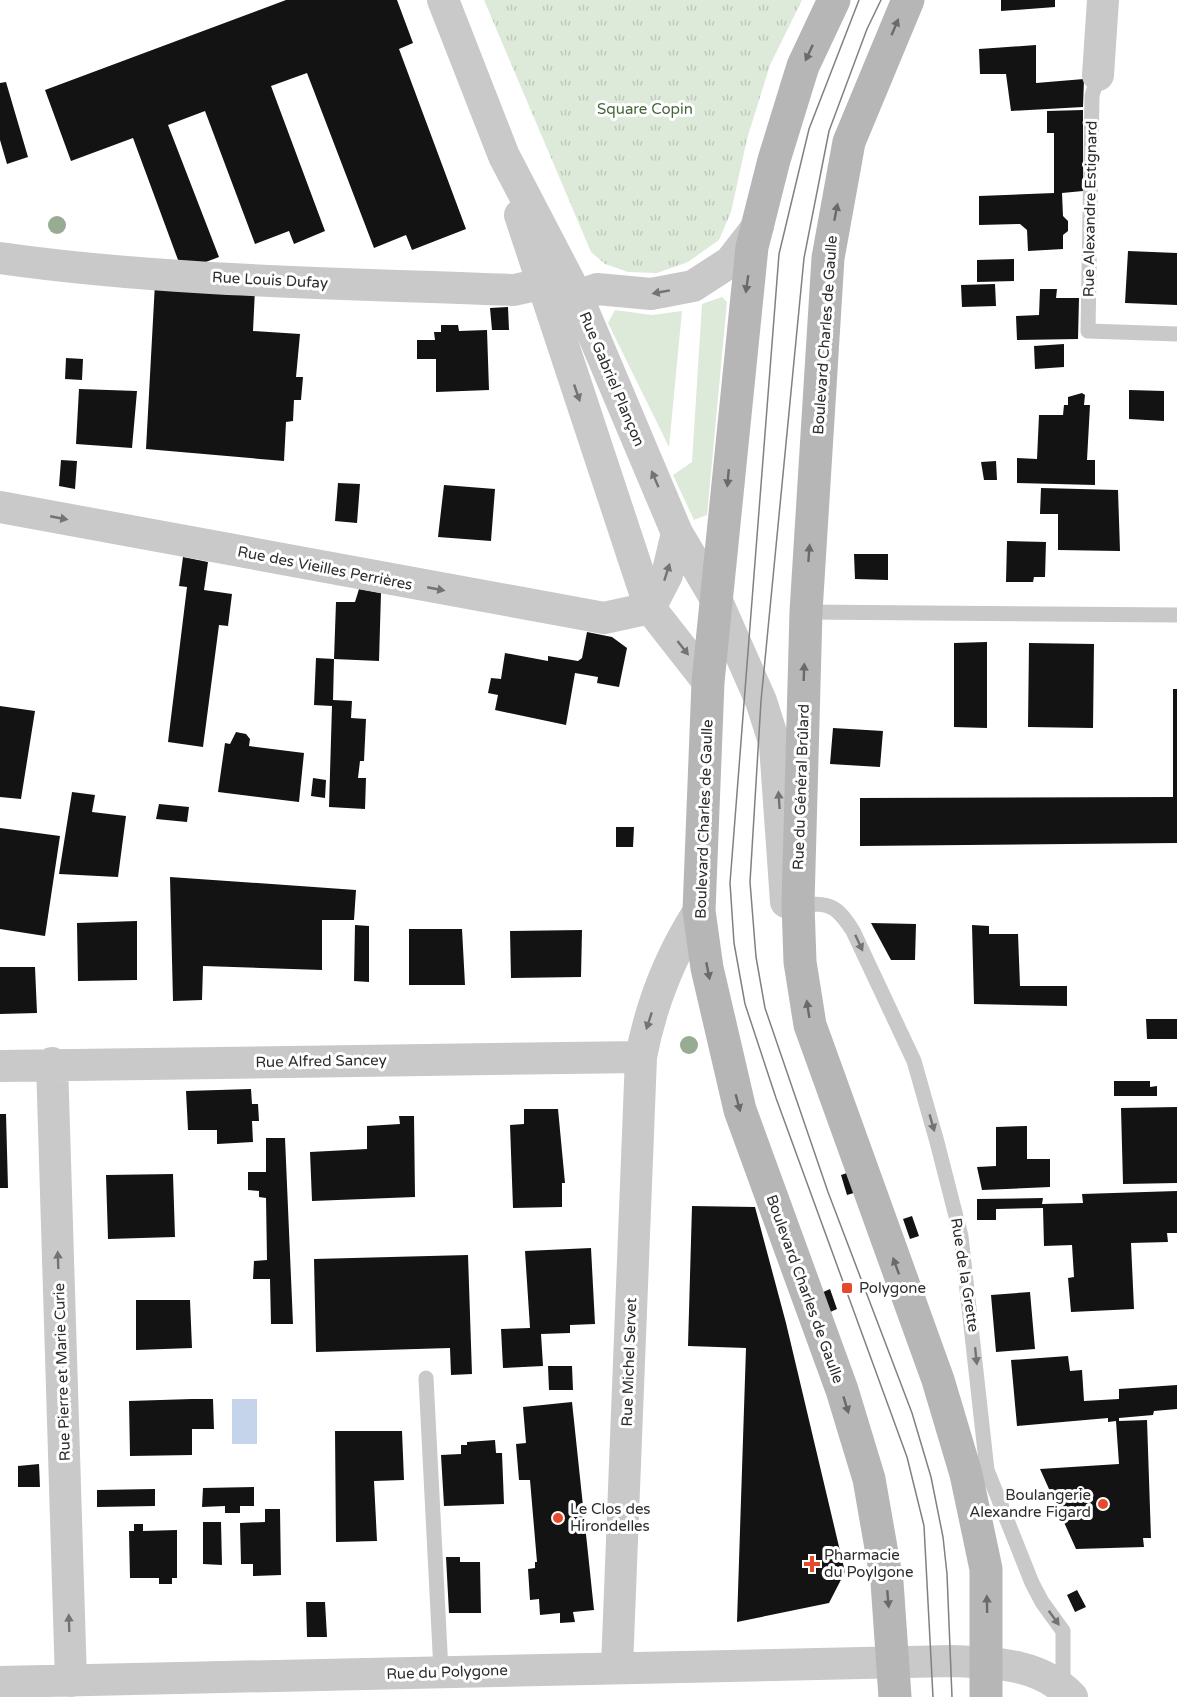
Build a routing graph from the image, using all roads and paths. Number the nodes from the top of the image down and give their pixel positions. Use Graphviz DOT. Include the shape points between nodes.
graph roads {
  1 [pos="443,0"];
  2 [pos="834,0"];
  3 [pos="908,0"];
  4 [pos="1103,0"];
  5 [pos="1098,75"];
  6 [pos="504,156"];
  7 [pos="758,226"];
  8 [pos="0,258"];
  9 [pos="541,284"];
  10 [pos="577,296"];
  11 [pos="1177,334"];
  12 [pos="561,346"];
  13 [pos="0,508"];
  14 [pos="677,533"];
  15 [pos="716,599"];
  16 [pos="650,608"];
  17 [pos="806,612"];
  18 [pos="1177,615"];
  19 [pos="708,682"];
  20 [pos="809,904"];
  21 [pos="699,911"];
  22 [pos="800,962"];
  23 [pos="641,1057"];
  24 [pos="52,1063"];
  25 [pos="0,1066"];
  26 [pos="426,1378"];
  27 [pos="977,1472"];
  28 [pos="894,1662"];
  29 [pos="987,1662"];
  30 [pos="617,1667"];
  31 [pos="441,1671"];
  32 [pos="71,1681"];
  33 [pos="0,1682"];
  34 [pos="1067,1693"];
  35 [pos="895,1697"];
  36 [pos="986,1697"];
  1 -- 6 [label="street, Rue Gabriel Plançon"];
  2 -- 7 [label="main road, Boulevard Charles de Gaulle, one-way" via="803,66"];
  17 -- 3 [label="main road, Boulevard Charles de Gaulle, one-way" via="828,258 849,142"];
  4 -- 5 [label="street, Rue Alexandre Estignard"];
  5 -- 11 [label="lane, Rue Alexandre Estignard" via="1092,96 1088,331"];
  6 -- 9 [label="street, Rue Gabriel Plançon"];
  6 -- 10 [label="street, Rue Gabriel Plançon"];
  7 -- 10 [label="street, one-way" via="730,262 693,286 651,294 597,289"];
  7 -- 15 [label="main road, Boulevard Charles de Gaulle, one-way" via="746,293"];
  8 -- 9 [label="street, Rue Louis Dufay" via="211,277 514,290"];
  9 -- 12 [label="street, Rue Gabriel Plançon"];
  10 -- 12 [label="street" via="567,311"];
  14 -- 10 [label="street, Rue Gabriel Plançon, one-way"];
  12 -- 16 [label="street, Rue Gabriel Plançon, one-way"];
  13 -- 16 [label="street, Rue des Vieilles Perrières, one-way" via="598,617"];
  14 -- 15 [label="street, Rue Gabriel Plançon"];
  16 -- 14 [label="street, one-way" via="667,575"];
  15 -- 19 [label="main road, Boulevard Charles de Gaulle"];
  22 -- 15 [label="street, Rue Gabriel Plançon, one-way" via="786,912 776,745 746,664"];
  16 -- 19 [label="street, Rue Gabriel Plançon, one-way"];
  17 -- 18 [label="lane"];
  20 -- 17 [label="main road, Rue du Général Brûlard, one-way"];
  19 -- 21 [label="main road, Boulevard Charles de Gaulle"];
  20 -- 22 [label="main road, Rue du Général Brûlard"];
  20 -- 27 [label="lane, Rue de la Grette, one-way" via="832,905 841,911 914,1061 961,1236"];
  21 -- 23 [label="street, Rue Michel Servet, one-way" via="676,946"];
  21 -- 28 [label="main road, Boulevard Charles de Gaulle, one-way" via="707,968 740,1110 842,1390 869,1479 887,1582"];
  27 -- 22 [label="main road, one-way" via="938,1380 810,1025"];
  23 -- 24 [label="street, Rue Alfred Sancey"];
  23 -- 30 [label="street, Rue Michel Servet"];
  24 -- 25 [label="street, Rue Alfred Sancey"];
  32 -- 24 [label="street, Rue Pierre et Marie Curie, one-way"];
  26 -- 31 [label="lane"];
  29 -- 27 [label="main road, one-way" via="986,1569"];
  27 -- 34 [label="lane, Rue de la Grette, one-way" via="1042,1602 1063,1631"];
  28 -- 29 [label="street, Rue de la Grette"];
  28 -- 30 [label="street, Rue du Polygone"];
  28 -- 35 [label="main road"];
  29 -- 34 [label="street, Rue de la Grette" via="1031,1669"];
  29 -- 36 [label="main road"];
  30 -- 31 [label="street, Rue du Polygone"];
  31 -- 32 [label="street, Rue du Polygone"];
  32 -- 33 [label="street, Rue du Polygone"];
}
